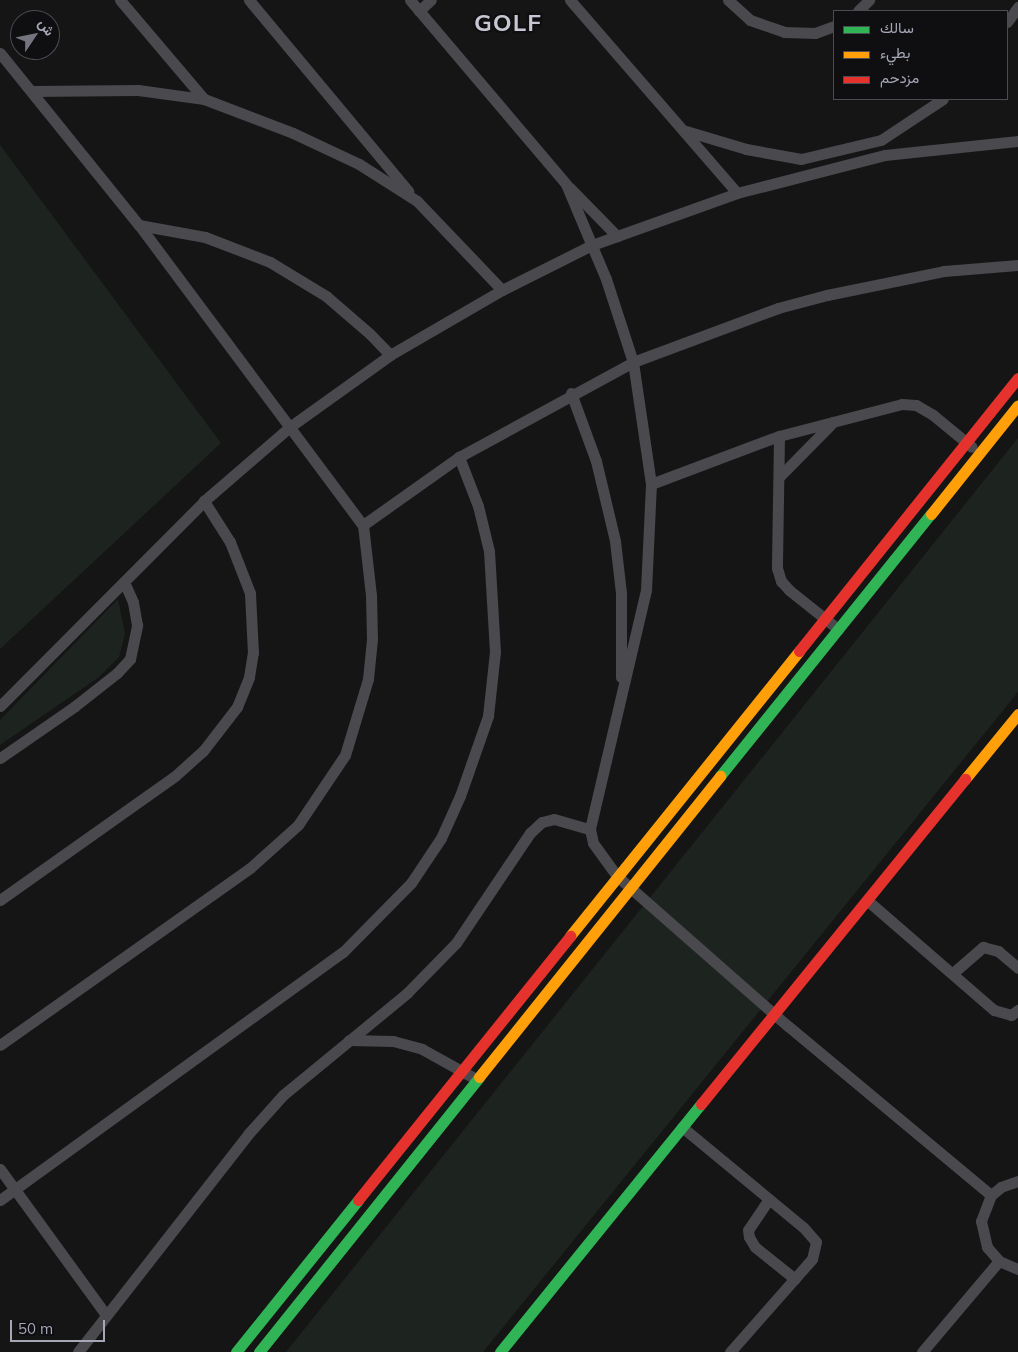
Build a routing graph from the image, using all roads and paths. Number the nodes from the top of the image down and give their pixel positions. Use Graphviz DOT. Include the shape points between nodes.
graph roads {
  1 [pos="120,0"];
  2 [pos="249,0"];
  3 [pos="410,0"];
  4 [pos="431,0"];
  5 [pos="570,0"];
  6 [pos="728,0"];
  7 [pos="869,0"];
  8 [pos="1018,7"];
  9 [pos="419,10"];
  10 [pos="859,10"];
  11 [pos="1008,21"];
  12 [pos="833,26"];
  13 [pos="0,53"];
  14 [pos="32,91"];
  15 [pos="204,98"];
  16 [pos="942,100"];
  17 [pos="686,131"];
  18 [pos="882,140"];
  19 [pos="1018,141"];
  20 [pos="885,155"];
  21 [pos="801,159"];
  22 [pos="804,176"];
  23 [pos="566,184"];
  24 [pos="736,193"];
  25 [pos="416,201"];
  26 [pos="139,225"];
  27 [pos="617,236"];
  28 [pos="592,245"];
  29 [pos="1018,265"];
  30 [pos="502,290"];
  31 [pos="390,356"];
  32 [pos="633,362"];
  33 [pos="1018,378"];
  34 [pos="571,394"];
  35 [pos="1018,405"];
  36 [pos="834,421"];
  37 [pos="291,426"];
  38 [pos="779,436"];
  39 [pos="967,442"];
  40 [pos="980,453"];
  41 [pos="459,457"];
  42 [pos="780,476"];
  43 [pos="651,484"];
  44 [pos="204,501"];
  45 [pos="363,525"];
  46 [pos="124,582"];
  47 [pos="825,618"];
  48 [pos="838,629"];
  49 [pos="621,699"];
  50 [pos="0,706"];
  51 [pos="1018,714"];
  52 [pos="0,758"];
  53 [pos="590,829"];
  54 [pos="617,876"];
  55 [pos="630,887"];
  56 [pos="0,900"];
  57 [pos="868,901"];
  58 [pos="1018,968"];
  59 [pos="953,973"];
  60 [pos="1018,1010"];
  61 [pos="775,1014"];
  62 [pos="349,1040"];
  63 [pos="0,1046"];
  64 [pos="462,1069"];
  65 [pos="476,1079"];
  66 [pos="682,1127"];
  67 [pos="0,1169"];
  68 [pos="1018,1181"];
  69 [pos="15,1190"];
  70 [pos="991,1195"];
  71 [pos="769,1199"];
  72 [pos="0,1200"];
  73 [pos="999,1261"];
  74 [pos="1018,1269"];
  75 [pos="795,1279"];
  76 [pos="106,1315"];
  77 [pos="78,1352"];
  78 [pos="236,1352"];
  79 [pos="259,1352"];
  80 [pos="500,1352"];
  81 [pos="730,1352"];
  82 [pos="922,1352"];
  1 -- 15 [label="street"];
  2 -- 25 [label="street"];
  3 -- 9 [label="street"];
  4 -- 9 [label="street"];
  5 -- 17 [label="street"];
  6 -- 12 [label="street" via="750,20 784,32 815,33"];
  7 -- 10 [label="street"];
  8 -- 11 [label="street"];
  9 -- 23 [label="street"];
  13 -- 14 [label="street"];
  14 -- 15 [label="street" via="138,90"];
  14 -- 26 [label="street"];
  15 -- 25 [label="street" via="293,133 359,164"];
  16 -- 18 [label="street"];
  17 -- 21 [label="street" via="746,149"];
  17 -- 24 [label="street"];
  18 -- 20 [label="street"];
  18 -- 21 [label="street"];
  19 -- 20 [label="street"];
  20 -- 22 [label="street"];
  21 -- 22 [label="street"];
  22 -- 24 [label="street"];
  23 -- 27 [label="street"];
  23 -- 28 [label="street"];
  24 -- 27 [label="street"];
  25 -- 30 [label="street"];
  26 -- 31 [label="street" via="205,237 270,262 326,296"];
  26 -- 37 [label="street"];
  27 -- 28 [label="street"];
  28 -- 30 [label="street"];
  28 -- 32 [label="street"];
  29 -- 32 [label="street" via="944,271 811,299 726,326"];
  30 -- 31 [label="street"];
  31 -- 37 [label="street"];
  32 -- 34 [label="street"];
  32 -- 43 [label="street"];
  33 -- 39 [label="street"];
  34 -- 41 [label="street"];
  34 -- 49 [label="street" via="596,461 615,541 621,593"];
  35 -- 40 [label="street"];
  36 -- 38 [label="street"];
  36 -- 39 [label="street" via="886,406 916,405"];
  36 -- 42 [label="street"];
  37 -- 44 [label="street"];
  37 -- 45 [label="street"];
  38 -- 42 [label="street"];
  38 -- 43 [label="street"];
  39 -- 40 [label="street"];
  39 -- 47 [label="street"];
  40 -- 48 [label="street"];
  41 -- 45 [label="street"];
  41 -- 69 [label="street" via="478,506 489,551 495,652 488,716 460,796 440,838 411,883 343,952"];
  42 -- 47 [label="street" via="776,557 779,575 789,590"];
  43 -- 49 [label="street" via="644,606"];
  44 -- 46 [label="street"];
  44 -- 56 [label="street" via="230,542 250,593 253,653 249,677 237,707 203,752 175,776"];
  45 -- 63 [label="street" via="371,595 368,679 345,755 325,789 298,825 250,868"];
  46 -- 50 [label="street"];
  46 -- 52 [label="street" via="133,602 137,625 130,659 118,673 75,706"];
  47 -- 48 [label="street"];
  47 -- 54 [label="street"];
  48 -- 55 [label="street"];
  49 -- 53 [label="street"];
  51 -- 57 [label="street"];
  53 -- 54 [label="street" via="600,857"];
  53 -- 62 [label="street" via="554,819 542,822 530,833 456,943 407,993"];
  54 -- 55 [label="street"];
  54 -- 64 [label="street"];
  55 -- 61 [label="street"];
  55 -- 65 [label="street"];
  57 -- 59 [label="street"];
  57 -- 61 [label="street"];
  58 -- 59 [label="street" via="998,951 983,947"];
  59 -- 60 [label="street" via="994,1010 1011,1015"];
  61 -- 66 [label="street"];
  61 -- 70 [label="street"];
  62 -- 64 [label="street" via="408,1044 436,1054"];
  62 -- 76 [label="street" via="308,1072 249,1133"];
  64 -- 65 [label="street"];
  64 -- 78 [label="street"];
  65 -- 79 [label="street"];
  66 -- 71 [label="street"];
  66 -- 80 [label="street"];
  67 -- 69 [label="street"];
  68 -- 70 [label="street"];
  69 -- 72 [label="street"];
  69 -- 76 [label="street"];
  70 -- 73 [label="street" via="982,1214 982,1234 987,1247"];
  71 -- 75 [label="street" via="748,1230 749,1238 755,1247"];
  71 -- 75 [label="street" via="816,1242 812,1259"];
  73 -- 74 [label="street"];
  73 -- 82 [label="street"];
  75 -- 81 [label="street"];
  76 -- 77 [label="street"];
}
